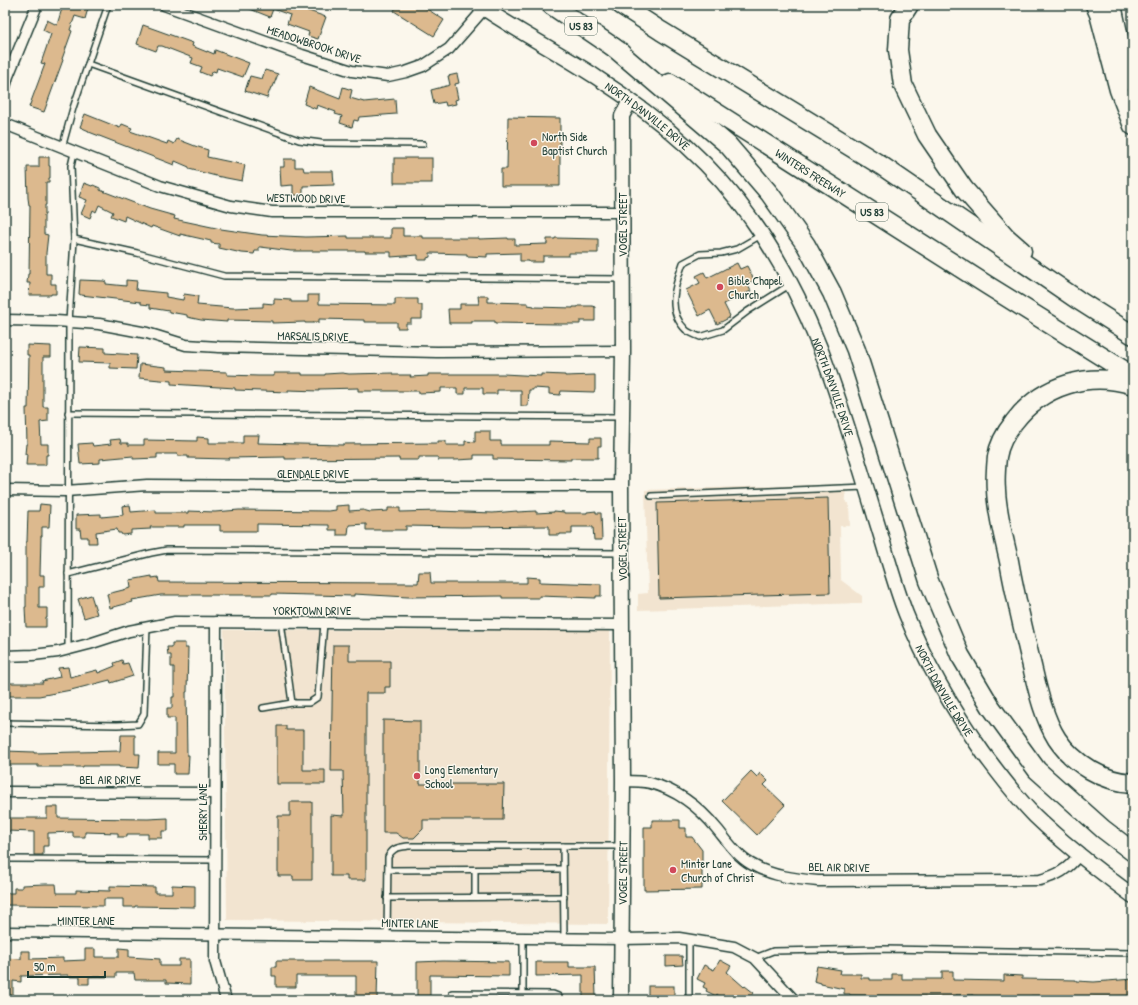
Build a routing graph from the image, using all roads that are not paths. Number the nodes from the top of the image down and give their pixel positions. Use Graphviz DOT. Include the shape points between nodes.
graph roads {
  1 [pos="37,5"];
  2 [pos="108,5"];
  3 [pos="164,5"];
  4 [pos="551,5"];
  5 [pos="621,5"];
  6 [pos="909,5"];
  7 [pos="1095,5"];
  8 [pos="1112,5"];
  9 [pos="481,7"];
  10 [pos="612,46"];
  11 [pos="88,64"];
  12 [pos="5,87"];
  13 [pos="630,101"];
  14 [pos="1133,103"];
  15 [pos="5,124"];
  16 [pos="1133,126"];
  17 [pos="423,144"];
  18 [pos="62,148"];
  19 [pos="74,153"];
  20 [pos="622,212"];
  21 [pos="762,235"];
  22 [pos="74,239"];
  23 [pos="622,279"];
  24 [pos="792,283"];
  25 [pos="1078,300"];
  26 [pos="5,320"];
  27 [pos="69,322"];
  28 [pos="1133,335"];
  29 [pos="623,351"];
  30 [pos="1133,376"];
  31 [pos="1133,385"];
  32 [pos="68,413"];
  33 [pos="622,417"];
  34 [pos="621,486"];
  35 [pos="866,487"];
  36 [pos="5,490"];
  37 [pos="68,491"];
  38 [pos="651,496"];
  39 [pos="622,553"];
  40 [pos="68,574"];
  41 [pos="216,622"];
  42 [pos="281,622"];
  43 [pos="324,623"];
  44 [pos="622,625"];
  45 [pos="147,628"];
  46 [pos="68,650"];
  47 [pos="5,656"];
  48 [pos="292,704"];
  49 [pos="263,708"];
  50 [pos="5,723"];
  51 [pos="623,780"];
  52 [pos="1133,783"];
  53 [pos="5,792"];
  54 [pos="215,793"];
  55 [pos="563,846"];
  56 [pos="622,846"];
  57 [pos="1133,852"];
  58 [pos="1079,855"];
  59 [pos="5,860"];
  60 [pos="215,860"];
  61 [pos="388,870"];
  62 [pos="475,870"];
  63 [pos="563,870"];
  64 [pos="1133,896"];
  65 [pos="475,897"];
  66 [pos="564,897"];
  67 [pos="388,898"];
  68 [pos="5,932"];
  69 [pos="216,934"];
  70 [pos="387,936"];
  71 [pos="523,938"];
  72 [pos="564,938"];
  73 [pos="621,939"];
  74 [pos="689,939"];
  75 [pos="1133,953"];
  76 [pos="755,958"];
  77 [pos="452,993"];
  78 [pos="523,994"];
  79 [pos="226,1000"];
  80 [pos="561,1000"];
  81 [pos="621,1000"];
  82 [pos="689,1000"];
  83 [pos="794,1000"];
  1 -- 12 [label="street"];
  2 -- 11 [label="lane"];
  3 -- 9 [label="street, MEADOWBROOK DRIVE" via="352,71 388,76 422,66 449,49"];
  4 -- 10 [label="highway, WINTERS FREEWAY / US 83"];
  5 -- 25 [label="highway" via="882,166"];
  6 -- 25 [label="highway" via="900,19 898,50 903,85 927,135 964,188 1006,237"];
  7 -- 16 [label="highway" via="1119,90"];
  8 -- 14 [label="highway"];
  9 -- 13 [label="main road, NORTH DANVILLE DRIVE" via="597,77"];
  10 -- 30 [label="highway, WINTERS FREEWAY / US 83"];
  10 -- 57 [label="highway" via="728,145 770,194 806,246 832,292 856,350 929,581 960,655 991,707 1037,770"];
  11 -- 17 [label="lane" via="299,140"];
  11 -- 18 [label="lane"];
  13 -- 20 [label="main road, VOGEL STREET" via="622,116"];
  13 -- 21 [label="main road, NORTH DANVILLE DRIVE" via="687,146 720,179"];
  15 -- 18 [label="street, WESTWOOD DRIVE"];
  18 -- 19 [label="street, WESTWOOD DRIVE"];
  19 -- 20 [label="street, WESTWOOD DRIVE" via="160,186 231,206 272,212"];
  19 -- 22 [label="lane" via="71,166"];
  20 -- 23 [label="main road, VOGEL STREET"];
  21 -- 24 [label="main road, NORTH DANVILLE DRIVE"];
  21 -- 24 [label="lane" via="737,249 721,254 700,254 683,263 673,297 677,318 687,330 700,337 723,330"];
  22 -- 23 [label="lane" via="224,276"];
  22 -- 27 [label="lane"];
  23 -- 29 [label="main road, VOGEL STREET"];
  24 -- 35 [label="main road, NORTH DANVILLE DRIVE" via="836,390"];
  25 -- 28 [label="highway"];
  26 -- 27 [label="street, MARSALIS DRIVE"];
  27 -- 29 [label="street, MARSALIS DRIVE" via="106,325 147,333 186,345 437,352"];
  27 -- 32 [label="lane"];
  29 -- 33 [label="main road, VOGEL STREET"];
  31 -- 52 [label="highway" via="1105,379 1081,381 1046,393 1030,404 1009,428 1000,445 996,489 1017,604 1047,718 1057,739 1081,764 1108,778"];
  32 -- 33 [label="lane"];
  32 -- 37 [label="lane"];
  33 -- 34 [label="main road, VOGEL STREET"];
  34 -- 37 [label="street, GLENDALE DRIVE" via="147,485"];
  34 -- 39 [label="main road, VOGEL STREET"];
  35 -- 38 [label="lane"];
  35 -- 58 [label="main road, NORTH DANVILLE DRIVE" via="905,612 950,703 1001,777 1033,814"];
  36 -- 37 [label="street, GLENDALE DRIVE"];
  37 -- 40 [label="lane"];
  39 -- 40 [label="lane" via="167,550"];
  39 -- 44 [label="main road, VOGEL STREET"];
  40 -- 46 [label="lane"];
  41 -- 42 [label="street, YORKTOWN DRIVE"];
  41 -- 45 [label="street, YORKTOWN DRIVE" via="175,622"];
  41 -- 54 [label="street, SHERRY LANE"];
  42 -- 43 [label="street, YORKTOWN DRIVE"];
  42 -- 48 [label="lane"];
  43 -- 44 [label="street, YORKTOWN DRIVE"];
  43 -- 48 [label="lane" via="318,697 309,703"];
  44 -- 51 [label="main road, VOGEL STREET"];
  45 -- 46 [label="street, YORKTOWN DRIVE"];
  45 -- 50 [label="lane" via="144,714 138,724"];
  46 -- 47 [label="street, YORKTOWN DRIVE"];
  48 -- 49 [label="lane"];
  51 -- 56 [label="main road, VOGEL STREET"];
  51 -- 58 [label="street, BEL AIR DRIVE" via="650,783 670,790 709,818 737,853 750,864 794,879 1040,880 1069,867"];
  53 -- 54 [label="street, BEL AIR DRIVE"];
  54 -- 60 [label="street, SHERRY LANE"];
  55 -- 56 [label="lane"];
  55 -- 61 [label="lane" via="408,846 391,851 388,857"];
  55 -- 63 [label="lane"];
  56 -- 73 [label="main road, VOGEL STREET"];
  58 -- 64 [label="main road, NORTH DANVILLE DRIVE"];
  59 -- 60 [label="lane"];
  60 -- 69 [label="street, SHERRY LANE"];
  61 -- 62 [label="lane"];
  61 -- 67 [label="lane"];
  62 -- 63 [label="lane"];
  62 -- 65 [label="lane"];
  63 -- 66 [label="lane"];
  65 -- 66 [label="lane"];
  65 -- 67 [label="lane"];
  66 -- 72 [label="lane"];
  67 -- 70 [label="lane"];
  68 -- 69 [label="street, MINTER LANE"];
  69 -- 70 [label="street, MINTER LANE"];
  69 -- 79 [label="street, SHERRY LANE" via="215,961"];
  70 -- 71 [label="street, MINTER LANE"];
  71 -- 72 [label="street, MINTER LANE"];
  71 -- 78 [label="lane"];
  72 -- 73 [label="street, MINTER LANE"];
  73 -- 74 [label="street, MINTER LANE"];
  73 -- 81 [label="main road, VOGEL STREET"];
  74 -- 76 [label="street, MINTER LANE" via="734,947"];
  74 -- 82 [label="lane"];
  75 -- 76 [label="lane" via="868,949 773,951"];
  76 -- 83 [label="street, MINTER LANE"];
  77 -- 78 [label="lane"];
  78 -- 80 [label="lane" via="553,994"];
}
